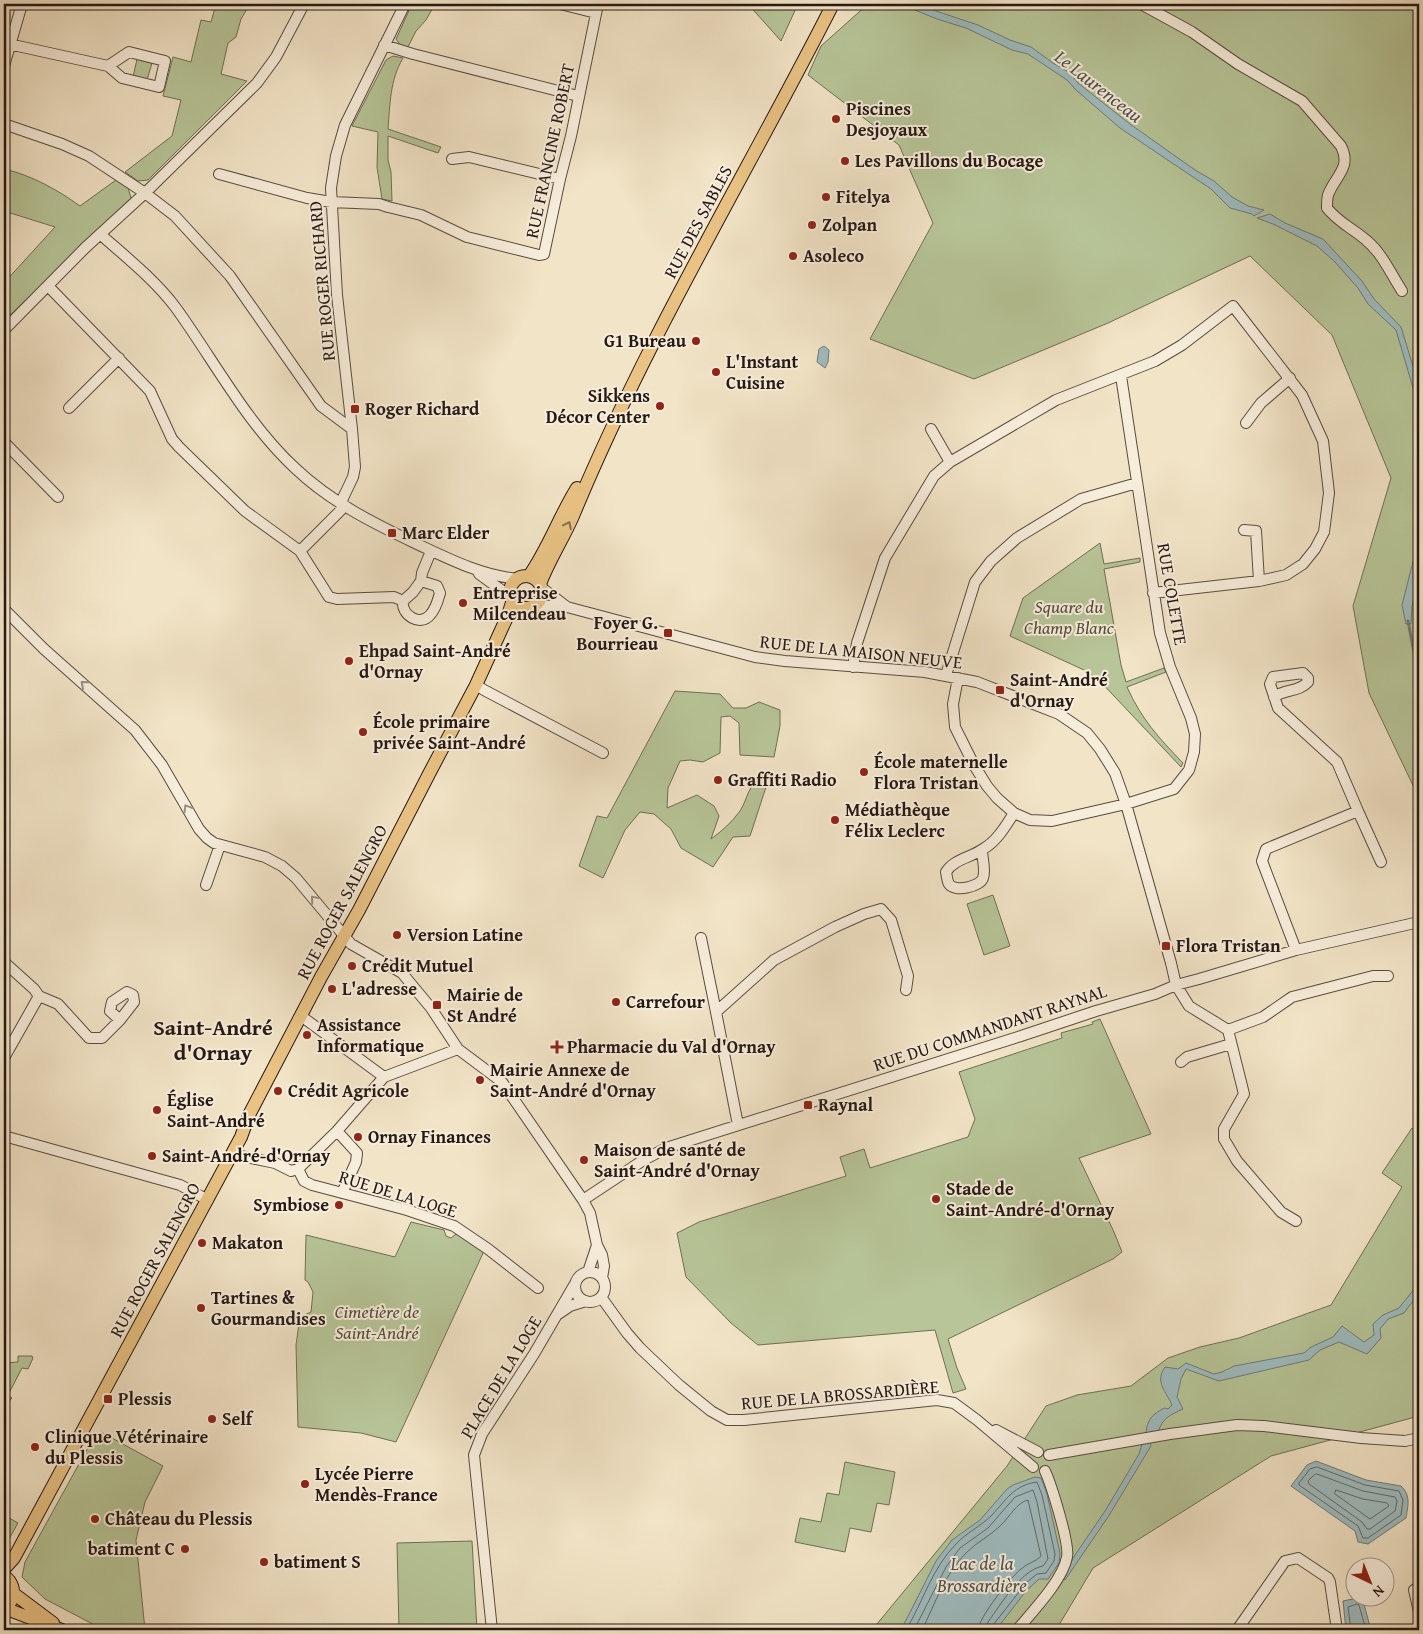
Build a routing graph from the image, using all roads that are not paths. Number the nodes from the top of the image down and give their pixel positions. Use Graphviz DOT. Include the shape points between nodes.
graph roads {
  1 [pos="22,4"];
  2 [pos="304,4"];
  3 [pos="405,4"];
  4 [pos="560,4"];
  5 [pos="833,4"];
  6 [pos="1141,4"];
  7 [pos="597,8"];
  8 [pos="9,44"];
  9 [pos="384,45"];
  10 [pos="4,66"];
  11 [pos="108,66"];
  12 [pos="578,96"];
  13 [pos="4,124"];
  14 [pos="452,158"];
  15 [pos="219,174"];
  16 [pos="560,179"];
  17 [pos="145,193"];
  18 [pos="331,202"];
  19 [pos="100,234"];
  20 [pos="48,286"];
  21 [pos="1402,291"];
  22 [pos="4,330"];
  23 [pos="119,358"];
  24 [pos="1121,376"];
  25 [pos="1290,378"];
  26 [pos="69,408"];
  27 [pos="1246,423"];
  28 [pos="352,429"];
  29 [pos="931,429"];
  30 [pos="4,442"];
  31 [pos="596,459"];
  32 [pos="950,462"];
  33 [pos="1137,483"];
  34 [pos="58,497"];
  35 [pos="343,505"];
  36 [pos="1244,530"];
  37 [pos="300,551"];
  38 [pos="431,551"];
  39 [pos="472,569"];
  40 [pos="524,577"];
  41 [pos="421,581"];
  42 [pos="1259,581"];
  43 [pos="541,586"];
  44 [pos="1153,593"];
  45 [pos="512,599"];
  46 [pos="403,601"];
  47 [pos="531,606"];
  48 [pos="567,608"];
  49 [pos="4,609"];
  50 [pos="853,667"];
  51 [pos="946,676"];
  52 [pos="958,678"];
  53 [pos="476,685"];
  54 [pos="1274,697"];
  55 [pos="603,753"];
  56 [pos="1126,804"];
  57 [pos="1358,811"];
  58 [pos="1014,813"];
  59 [pos="220,845"];
  60 [pos="982,850"];
  61 [pos="1381,862"];
  62 [pos="206,884"];
  63 [pos="1419,922"];
  64 [pos="345,936"];
  65 [pos="701,938"];
  66 [pos="1296,950"];
  67 [pos="4,962"];
  68 [pos="1388,976"];
  69 [pos="1176,984"];
  70 [pos="906,990"];
  71 [pos="39,996"];
  72 [pos="716,1012"];
  73 [pos="301,1016"];
  74 [pos="120,1020"];
  75 [pos="1228,1030"];
  76 [pos="1231,1044"];
  77 [pos="458,1049"];
  78 [pos="4,1058"];
  79 [pos="1181,1062"];
  80 [pos="384,1077"];
  81 [pos="738,1125"];
  82 [pos="336,1131"];
  83 [pos="4,1136"];
  84 [pos="232,1154"];
  85 [pos="298,1169"];
  86 [pos="342,1192"];
  87 [pos="208,1200"];
  88 [pos="584,1200"];
  89 [pos="1296,1222"];
  90 [pos="597,1244"];
  91 [pos="588,1272"];
  92 [pos="602,1278"];
  93 [pos="576,1282"];
  94 [pos="538,1288"];
  95 [pos="602,1296"];
  96 [pos="586,1301"];
  97 [pos="556,1316"];
  98 [pos="977,1420"];
  99 [pos="1419,1438"];
  100 [pos="1038,1452"];
  101 [pos="1049,1455"];
  102 [pos="1033,1467"];
  103 [pos="1045,1471"];
  104 [pos="14,1558"];
  105 [pos="4,1569"];
  106 [pos="9,1584"];
  107 [pos="1419,1586"];
  108 [pos="4,1608"];
  109 [pos="1419,1612"];
  110 [pos="61,1630"];
  111 [pos="492,1630"];
  112 [pos="1017,1630"];
  113 [pos="1237,1630"];
  114 [pos="1337,1630"];
  1 -- 8 [label="street"];
  2 -- 17 [label="street" via="276,57 257,83"];
  3 -- 9 [label="street, RUE ROGER RICHARD"];
  4 -- 7 [label="street"];
  5 -- 31 [label="main road, RUE DES SABLES" via="674,302"];
  6 -- 21 [label="street" via="1302,100 1345,154 1346,164 1328,196 1327,208 1377,252"];
  7 -- 12 [label="street, RUE FRANCINE ROBERT"];
  8 -- 10 [label="street"];
  8 -- 11 [label="street"];
  9 -- 12 [label="street"];
  9 -- 18 [label="street, RUE ROGER RICHARD" via="345,125 336,156"];
  11 -- 11 [label="street" via="129,52 165,60 159,87 122,78"];
  12 -- 16 [label="street, RUE FRANCINE ROBERT"];
  13 -- 17 [label="street" via="89,156"];
  14 -- 16 [label="street" via="468,157"];
  15 -- 18 [label="street"];
  16 -- 18 [label="street, RUE FRANCINE ROBERT" via="544,254 539,255 468,237 422,215 380,204"];
  17 -- 19 [label="street"];
  17 -- 28 [label="street" via="175,216 230,276 321,406"];
  18 -- 28 [label="street, RUE ROGER RICHARD" via="337,295"];
  19 -- 20 [label="street"];
  19 -- 35 [label="street" via="149,278 175,308 266,437 296,469"];
  20 -- 22 [label="street"];
  20 -- 23 [label="street"];
  23 -- 26 [label="street"];
  23 -- 37 [label="street" via="150,391 179,447 245,511"];
  24 -- 25 [label="street" via="1182,345 1233,306"];
  24 -- 32 [label="street" via="1056,400"];
  24 -- 33 [label="street, RUE COLETTE"];
  25 -- 27 [label="street" via="1262,403"];
  25 -- 42 [label="street" via="1311,412 1323,441 1329,493 1324,532 1303,564 1286,575"];
  28 -- 35 [label="street, RUE ROGER RICHARD" via="355,467"];
  29 -- 32 [label="street"];
  30 -- 34 [label="street"];
  31 -- 40 [label="main road, RUE DES SABLES" via="567,505 542,556"];
  43 -- 31 [label="main road, RUE DES SABLES, one-way" via="546,568"];
  32 -- 50 [label="street" via="934,476 885,558 857,643"];
  33 -- 44 [label="street, RUE COLETTE"];
  33 -- 51 [label="street" via="1081,499 1017,538 991,561 975,582"];
  35 -- 37 [label="street, RUE ROGER RICHARD"];
  35 -- 38 [label="street"];
  36 -- 42 [label="street" via="1256,531"];
  37 -- 46 [label="street" via="329,597 394,597"];
  38 -- 39 [label="street"];
  38 -- 41 [label="street"];
  39 -- 40 [label="street" via="501,577"];
  39 -- 45 [label="street"];
  40 -- 43 [label="main road" via="533,578"];
  40 -- 45 [label="main road" via="512,587"];
  41 -- 46 [label="street"];
  41 -- 46 [label="street" via="437,586 440,593 430,616 422,620 413,618 406,614"];
  42 -- 44 [label="street"];
  43 -- 47 [label="main road" via="541,597"];
  43 -- 48 [label="street, RUE DE LA MAISON NEUVE"];
  44 -- 56 [label="street, RUE COLETTE" via="1170,667 1191,718 1194,752 1189,770 1174,789"];
  45 -- 47 [label="main road" via="519,606"];
  45 -- 53 [label="main road, RUE ROGER SALENGRO" via="508,616"];
  47 -- 48 [label="street, RUE DE LA MAISON NEUVE"];
  47 -- 53 [label="main road, RUE ROGER SALENGRO" via="516,619"];
  48 -- 50 [label="street, RUE DE LA MAISON NEUVE" via="756,657"];
  59 -- 49 [label="street, one-way" via="199,829 162,765 135,730"];
  50 -- 51 [label="street, RUE DE LA MAISON NEUVE"];
  51 -- 52 [label="street, RUE DE LA MAISON NEUVE"];
  52 -- 56 [label="street, RUE DE LA MAISON NEUVE" via="1030,702 1058,714 1087,733 1115,773"];
  52 -- 58 [label="street" via="952,704 955,727 987,786"];
  53 -- 55 [label="street"];
  53 -- 64 [label="main road, RUE ROGER SALENGRO"];
  54 -- 57 [label="street" via="1278,708 1337,762"];
  56 -- 58 [label="street, RUE COLETTE" via="1052,821 1030,820"];
  56 -- 69 [label="street, RUE DE LA MAISON NEUVE"];
  57 -- 61 [label="street"];
  57 -- 66 [label="street" via="1266,849 1262,861"];
  58 -- 60 [label="street" via="995,841"];
  59 -- 62 [label="street"];
  64 -- 59 [label="street, one-way" via="282,866 265,857"];
  63 -- 66 [label="street, RUE DU COMMANDANT RAYNAL"];
  64 -- 73 [label="main road, RUE ROGER SALENGRO"];
  64 -- 77 [label="street" via="351,944 402,973 431,1008"];
  65 -- 72 [label="street"];
  66 -- 69 [label="street, RUE DU COMMANDANT RAYNAL"];
  67 -- 71 [label="street"];
  68 -- 75 [label="street" via="1373,976 1292,997 1263,1018"];
  69 -- 75 [label="street, RUE DE LA MAISON NEUVE" via="1189,1006"];
  69 -- 81 [label="street, RUE DU COMMANDANT RAYNAL" via="1155,994"];
  70 -- 72 [label="street" via="908,976 891,920 881,909 835,927 774,960"];
  71 -- 74 [label="street" via="58,1004 88,1038 102,1038"];
  71 -- 78 [label="street"];
  72 -- 81 [label="street"];
  73 -- 80 [label="street"];
  73 -- 84 [label="main road, RUE ROGER SALENGRO"];
  75 -- 76 [label="street"];
  76 -- 79 [label="street" via="1187,1057"];
  76 -- 89 [label="street" via="1244,1094 1224,1129 1224,1139 1238,1161 1281,1212"];
  77 -- 80 [label="street"];
  77 -- 88 [label="street" via="502,1082"];
  80 -- 82 [label="street"];
  81 -- 88 [label="street, RUE DU COMMANDANT RAYNAL" via="666,1148"];
  82 -- 85 [label="street"];
  82 -- 86 [label="street" via="357,1154"];
  83 -- 87 [label="street" via="180,1185"];
  84 -- 85 [label="street" via="275,1163 291,1171"];
  84 -- 87 [label="main road, RUE ROGER SALENGRO"];
  85 -- 86 [label="street, RUE DE LA LOGE" via="304,1181"];
  86 -- 94 [label="street, RUE DE LA LOGE" via="454,1226"];
  87 -- 104 [label="main road, RUE ROGER SALENGRO"];
  88 -- 90 [label="street"];
  90 -- 91 [label="street"];
  90 -- 92 [label="street" via="604,1266"];
  91 -- 92 [label="street"];
  91 -- 93 [label="street" via="580,1275"];
  92 -- 95 [label="street" via="605,1287"];
  93 -- 96 [label="street" via="576,1292"];
  93 -- 97 [label="street, PLACE DE LA LOGE"];
  95 -- 96 [label="street"];
  95 -- 98 [label="street, RUE DE LA BROSSARDIÈRE" via="640,1348 700,1403 727,1420 937,1400 954,1403"];
  96 -- 97 [label="street, PLACE DE LA LOGE" via="570,1306"];
  97 -- 111 [label="street, PLACE DE LA LOGE" via="482,1434 474,1455"];
  98 -- 100 [label="street"];
  98 -- 102 [label="street"];
  99 -- 101 [label="street" via="1387,1440 1264,1426 1237,1426"];
  100 -- 101 [label="street" via="1044,1451"];
  100 -- 102 [label="street" via="1032,1458"];
  101 -- 103 [label="street" via="1051,1464"];
  102 -- 103 [label="street"];
  103 -- 112 [label="street" via="1067,1556 1057,1579"];
  104 -- 105 [label="main road"];
  104 -- 106 [label="main road"];
  106 -- 108 [label="main road" via="11,1602"];
  106 -- 110 [label="main road"];
  107 -- 109 [label="street" via="1414,1590"];
  108 -- 110 [label="main road"];
  113 -- 114 [label="street" via="1285,1560 1298,1558 1328,1578"];
}
